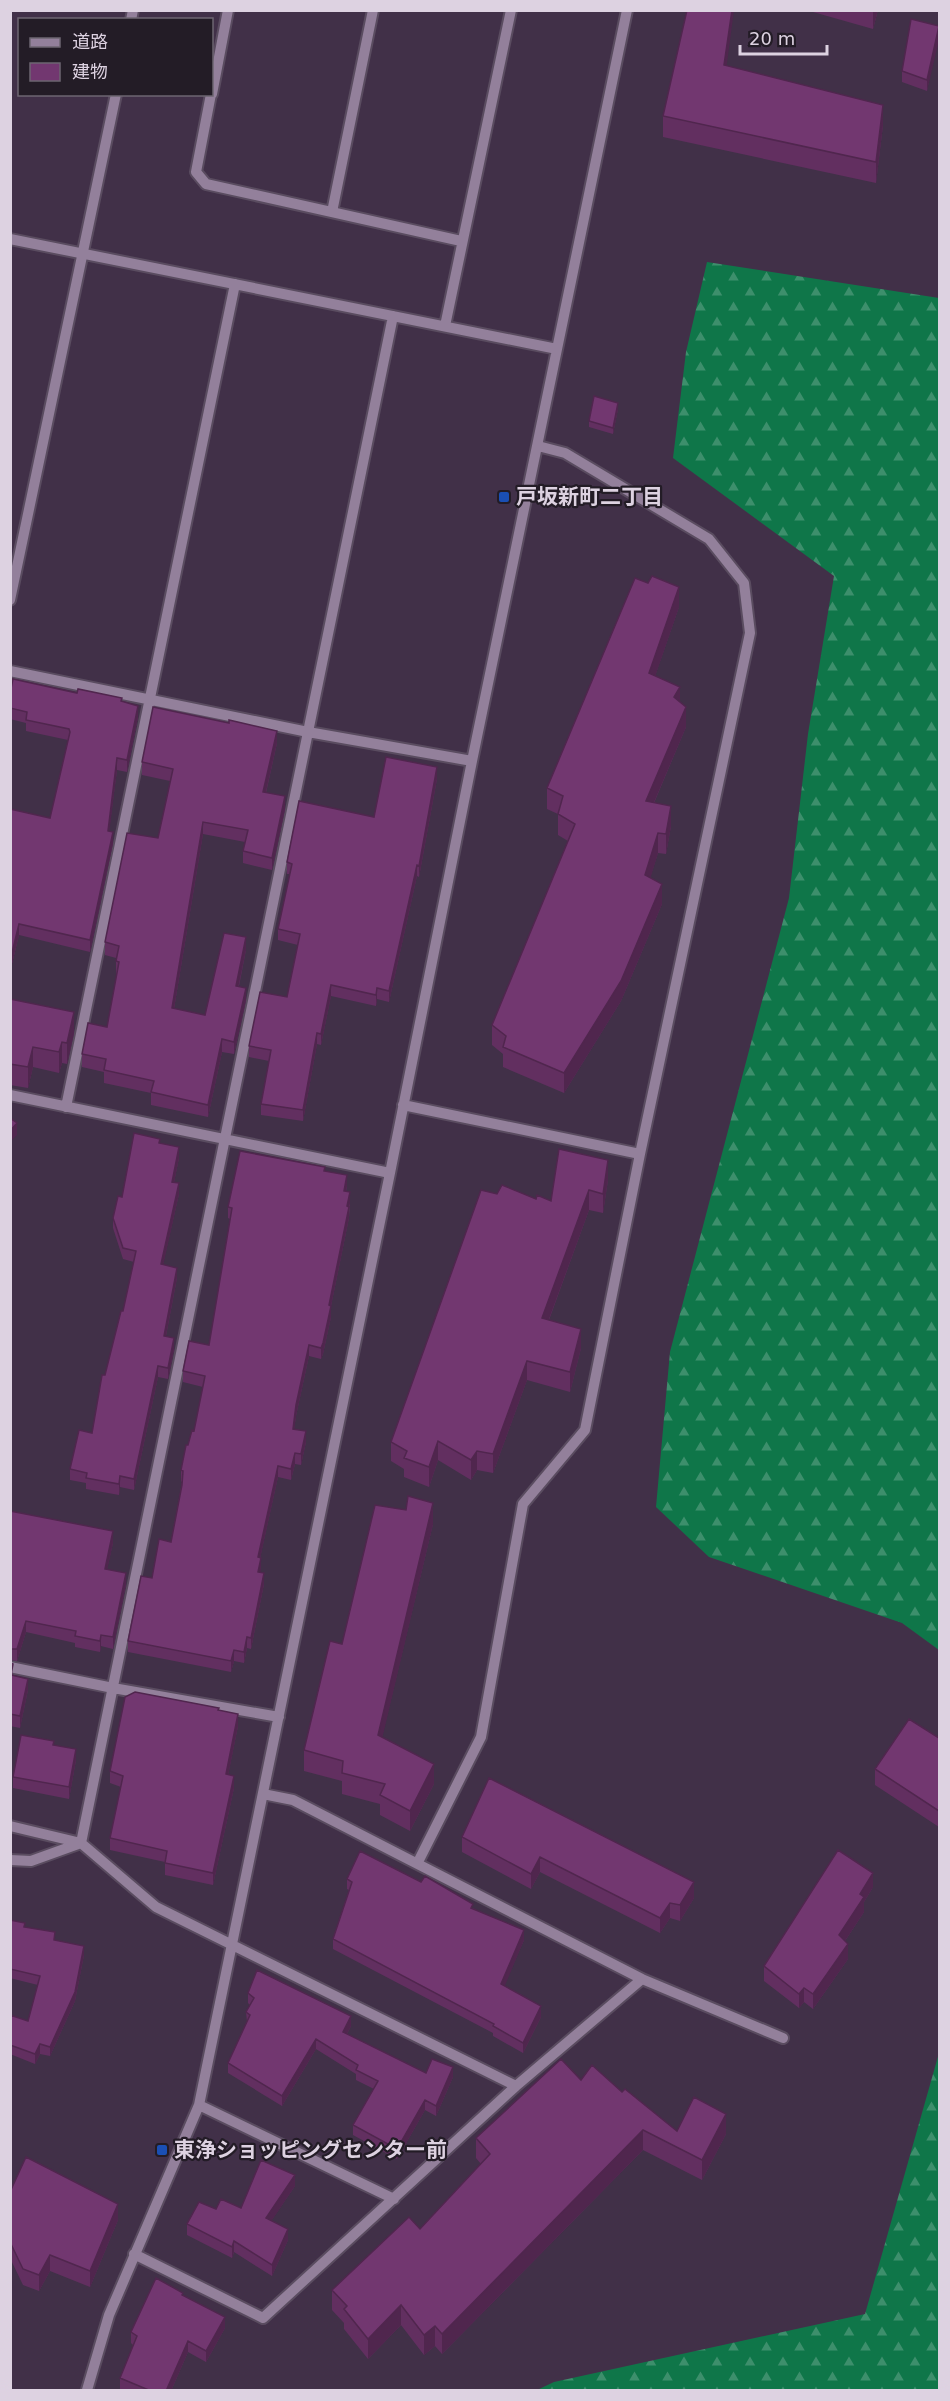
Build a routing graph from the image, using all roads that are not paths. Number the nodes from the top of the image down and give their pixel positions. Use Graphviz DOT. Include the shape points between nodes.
graph roads {
  1 [pos="228,10"];
  2 [pos="373,10"];
  3 [pos="511,10"];
  4 [pos="627,10"];
  5 [pos="213,84"];
  6 [pos="116,96"];
  7 [pos="211,96"];
  8 [pos="332,212"];
  9 [pos="10,239"];
  10 [pos="461,241"];
  11 [pos="83,253"];
  12 [pos="236,284"];
  13 [pos="393,316"];
  14 [pos="445,326"];
  15 [pos="557,349"];
  16 [pos="538,446"];
  17 [pos="10,600"];
  18 [pos="10,671"];
  19 [pos="151,700"];
  20 [pos="308,732"];
  21 [pos="472,761"];
  22 [pos="10,1095"];
  23 [pos="403,1105"];
  24 [pos="66,1107"];
  25 [pos="225,1139"];
  26 [pos="639,1154"];
  27 [pos="390,1173"];
  28 [pos="10,1666"];
  29 [pos="113,1688"];
  30 [pos="279,1717"];
  31 [pos="263,1794"];
  32 [pos="10,1826"];
  33 [pos="81,1843"];
  34 [pos="10,1860"];
  35 [pos="418,1862"];
  36 [pos="230,1946"];
  37 [pos="642,1978"];
  38 [pos="783,2038"];
  39 [pos="516,2086"];
  40 [pos="199,2104"];
  41 [pos="394,2199"];
  42 [pos="134,2254"];
  43 [pos="87,2391"];
  1 -- 5 [label="street"];
  2 -- 8 [label="street"];
  3 -- 10 [label="street"];
  4 -- 15 [label="street"];
  6 -- 11 [label="street"];
  7 -- 8 [label="street" via="196,172 206,184"];
  8 -- 10 [label="street"];
  9 -- 11 [label="street"];
  10 -- 14 [label="street"];
  11 -- 12 [label="street"];
  11 -- 17 [label="street"];
  12 -- 13 [label="street"];
  12 -- 19 [label="street"];
  13 -- 14 [label="street"];
  13 -- 20 [label="street"];
  14 -- 15 [label="street"];
  15 -- 16 [label="street"];
  16 -- 21 [label="street"];
  16 -- 26 [label="street" via="565,453 709,539 744,583 750,633"];
  18 -- 19 [label="street"];
  19 -- 20 [label="street"];
  19 -- 24 [label="street"];
  20 -- 21 [label="street"];
  20 -- 25 [label="street"];
  21 -- 23 [label="street"];
  22 -- 24 [label="street"];
  23 -- 26 [label="street"];
  23 -- 27 [label="street"];
  24 -- 25 [label="street"];
  25 -- 27 [label="street"];
  25 -- 29 [label="street"];
  26 -- 35 [label="street" via="585,1430 523,1503 481,1737"];
  27 -- 30 [label="street"];
  28 -- 29 [label="street"];
  29 -- 30 [label="street"];
  29 -- 33 [label="street"];
  30 -- 31 [label="street"];
  31 -- 35 [label="street" via="293,1800"];
  31 -- 36 [label="street"];
  32 -- 33 [label="street"];
  33 -- 34 [label="street" via="31,1861"];
  33 -- 36 [label="street" via="156,1907"];
  35 -- 37 [label="street"];
  36 -- 39 [label="street"];
  36 -- 40 [label="street"];
  37 -- 38 [label="street"];
  37 -- 39 [label="street"];
  39 -- 41 [label="street"];
  40 -- 41 [label="street"];
  40 -- 42 [label="street"];
  41 -- 42 [label="street" via="263,2318"];
  42 -- 43 [label="street" via="109,2315"];
}
